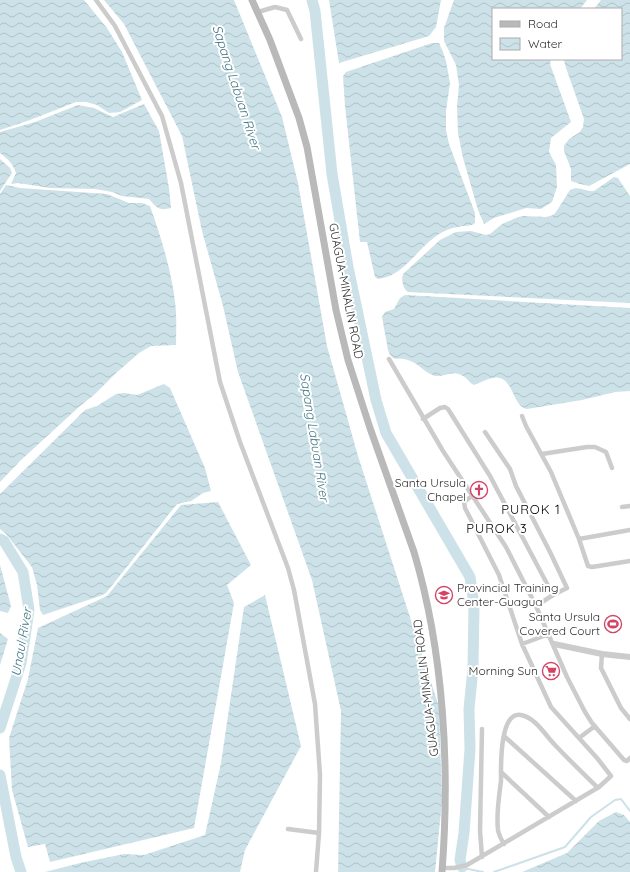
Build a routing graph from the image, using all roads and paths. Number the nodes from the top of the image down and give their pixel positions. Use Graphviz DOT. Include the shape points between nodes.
graph roads {
  1 [pos="96,0"];
  2 [pos="252,0"];
  3 [pos="258,12"];
  4 [pos="300,39"];
  5 [pos="389,359"];
  6 [pos="522,416"];
  7 [pos="423,419"];
  8 [pos="485,432"];
  9 [pos="542,454"];
  10 [pos="612,468"];
  11 [pos="472,496"];
  12 [pos="630,506"];
  13 [pos="622,507"];
  14 [pos="630,530"];
  15 [pos="579,539"];
  16 [pos="630,561"];
  17 [pos="553,595"];
  18 [pos="536,606"];
  19 [pos="549,634"];
  20 [pos="522,644"];
  21 [pos="554,644"];
  22 [pos="602,654"];
  23 [pos="630,656"];
  24 [pos="630,719"];
  25 [pos="595,726"];
  26 [pos="482,729"];
  27 [pos="504,736"];
  28 [pos="579,738"];
  29 [pos="630,758"];
  30 [pos="501,772"];
  31 [pos="598,788"];
  32 [pos="576,801"];
  33 [pos="549,817"];
  34 [pos="288,829"];
  35 [pos="319,834"];
  36 [pos="504,844"];
  37 [pos="482,857"];
  38 [pos="443,870"];
  39 [pos="316,872"];
  1 -- 35 [label="street" via="114,26 162,116 181,183 220,382 294,590 315,704 320,774"];
  2 -- 3 [label="main road, GUAGUA-MINALIN ROAD"];
  3 -- 4 [label="street" via="275,7 287,10"];
  3 -- 38 [label="main road, GUAGUA-MINALIN ROAD" via="300,118 336,310 348,360 421,575 435,651 446,752"];
  5 -- 7 [label="street"];
  6 -- 9 [label="street"];
  7 -- 11 [label="street"];
  7 -- 17 [label="street" via="440,408 448,409 490,476"];
  8 -- 17 [label="street" via="510,469 566,588"];
  9 -- 10 [label="street" via="596,447 606,452"];
  9 -- 15 [label="street"];
  11 -- 18 [label="street" via="506,547"];
  11 -- 20 [label="street" via="464,502 465,508 499,575"];
  12 -- 13 [label="street"];
  14 -- 15 [label="street"];
  15 -- 16 [label="street" via="588,566"];
  17 -- 18 [label="street"];
  18 -- 19 [label="street"];
  19 -- 20 [label="street"];
  19 -- 21 [label="street"];
  20 -- 28 [label="street" via="551,707"];
  21 -- 22 [label="street"];
  21 -- 25 [label="street" via="575,692"];
  22 -- 23 [label="street"];
  22 -- 24 [label="street" via="601,668 621,708"];
  25 -- 28 [label="street"];
  25 -- 29 [label="street" via="624,760"];
  26 -- 37 [label="street"];
  27 -- 30 [label="street"];
  27 -- 31 [label="street" via="510,719 515,715 528,717"];
  27 -- 32 [label="street"];
  28 -- 31 [label="street" via="611,774"];
  30 -- 33 [label="street"];
  30 -- 36 [label="street" via="498,821 499,837"];
  31 -- 32 [label="street"];
  32 -- 33 [label="street"];
  33 -- 36 [label="street"];
  34 -- 35 [label="street"];
  35 -- 39 [label="street"];
  36 -- 37 [label="street"];
  37 -- 38 [label="street" via="462,867"];
}
